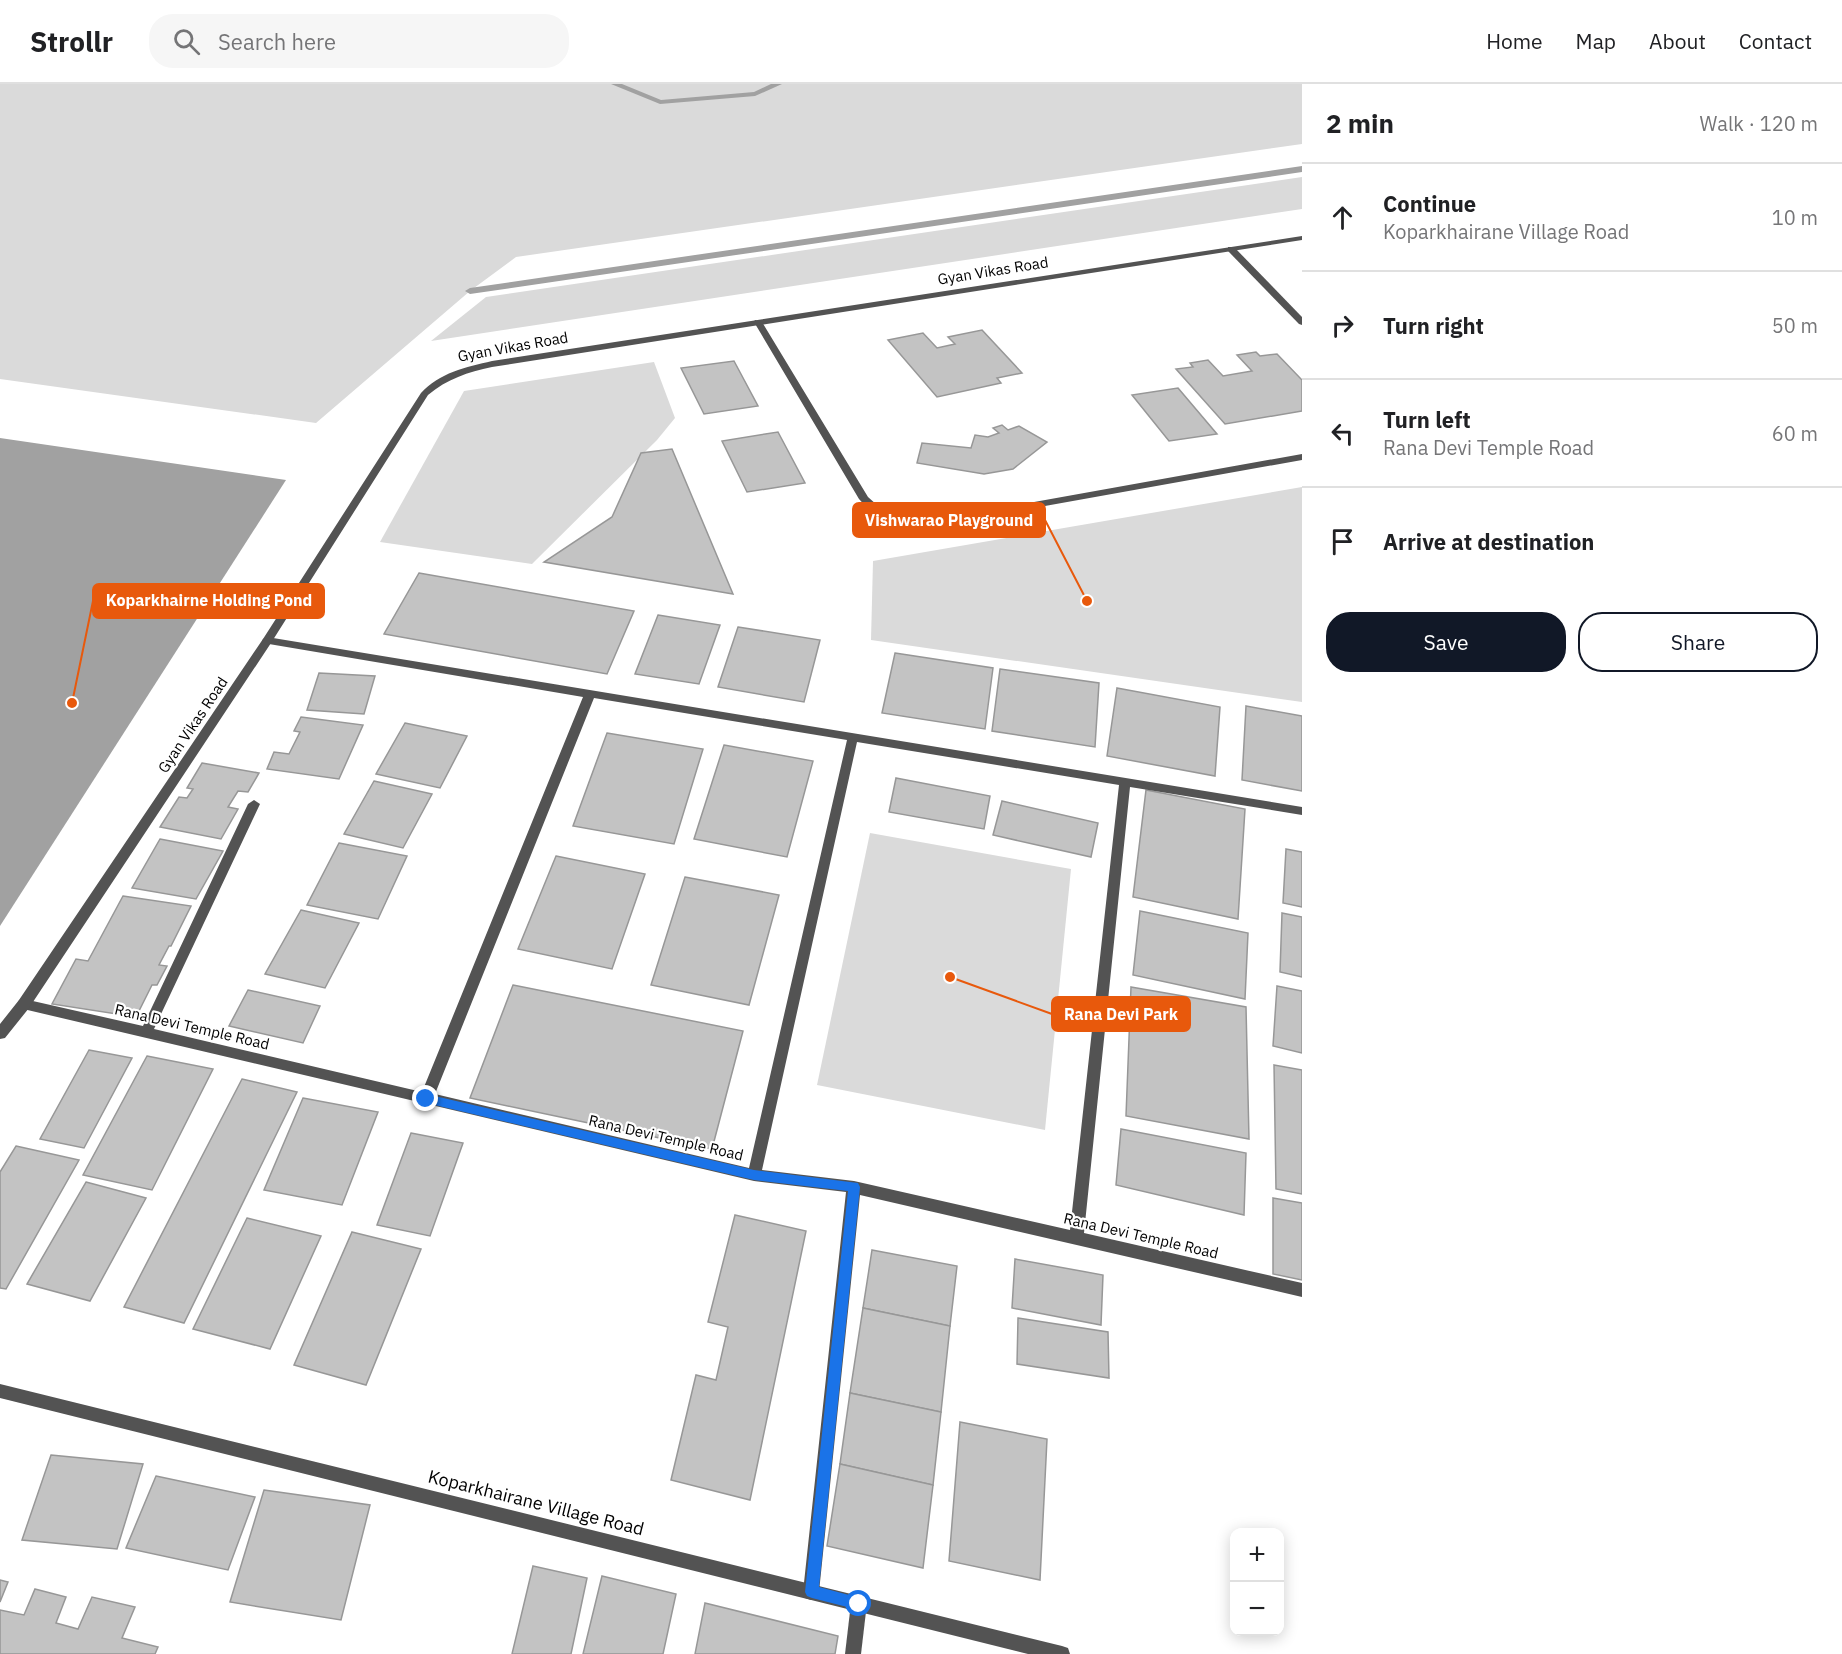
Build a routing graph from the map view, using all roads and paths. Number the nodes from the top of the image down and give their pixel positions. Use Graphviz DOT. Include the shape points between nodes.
graph roads {
  1 [pos="1302,237"];
  2 [pos="1231,249"];
  3 [pos="758,322"];
  4 [pos="1302,322"];
  5 [pos="1302,457"];
  6 [pos="267,641"];
  7 [pos="590,694"];
  8 [pos="853,737"];
  9 [pos="1125,782"];
  10 [pos="254,804"];
  11 [pos="1302,811"];
  12 [pos="24,1004"];
  13 [pos="146,1033"];
  14 [pos="0,1034"];
  15 [pos="426,1099"];
  16 [pos="754,1175"];
  17 [pos="854,1187"];
  18 [pos="1076,1239"];
  19 [pos="1302,1290"];
  20 [pos="0,1390"];
  21 [pos="812,1592"];
  22 [pos="859,1604"];
  23 [pos="853,1654"];
  24 [pos="1062,1654"];
  1 -- 2 [label="street, Gyan Vikas Road"];
  2 -- 3 [label="street, Gyan Vikas Road"];
  2 -- 4 [label="street"];
  3 -- 5 [label="street" via="864,499 883,515 913,521 950,520"];
  3 -- 6 [label="street, Gyan Vikas Road" via="492,364 438,381 424,393"];
  6 -- 7 [label="street"];
  6 -- 12 [label="street, Gyan Vikas Road"];
  7 -- 8 [label="street"];
  7 -- 15 [label="street"];
  8 -- 9 [label="street"];
  8 -- 16 [label="street"];
  9 -- 11 [label="street"];
  9 -- 18 [label="street"];
  10 -- 13 [label="street"];
  12 -- 13 [label="street, Rana Devi Temple Road"];
  12 -- 14 [label="street, Gyan Vikas Road"];
  13 -- 15 [label="street, Rana Devi Temple Road"];
  15 -- 16 [label="street, Rana Devi Temple Road"];
  16 -- 17 [label="street, Rana Devi Temple Road"];
  17 -- 18 [label="street, Rana Devi Temple Road"];
  17 -- 21 [label="street"];
  18 -- 19 [label="street, Rana Devi Temple Road"];
  20 -- 21 [label="street, Koparkhairane Village Road"];
  21 -- 22 [label="street, Koparkhairane Village Road"];
  22 -- 23 [label="street"];
  22 -- 24 [label="street, Koparkhairane Village Road"];
}
